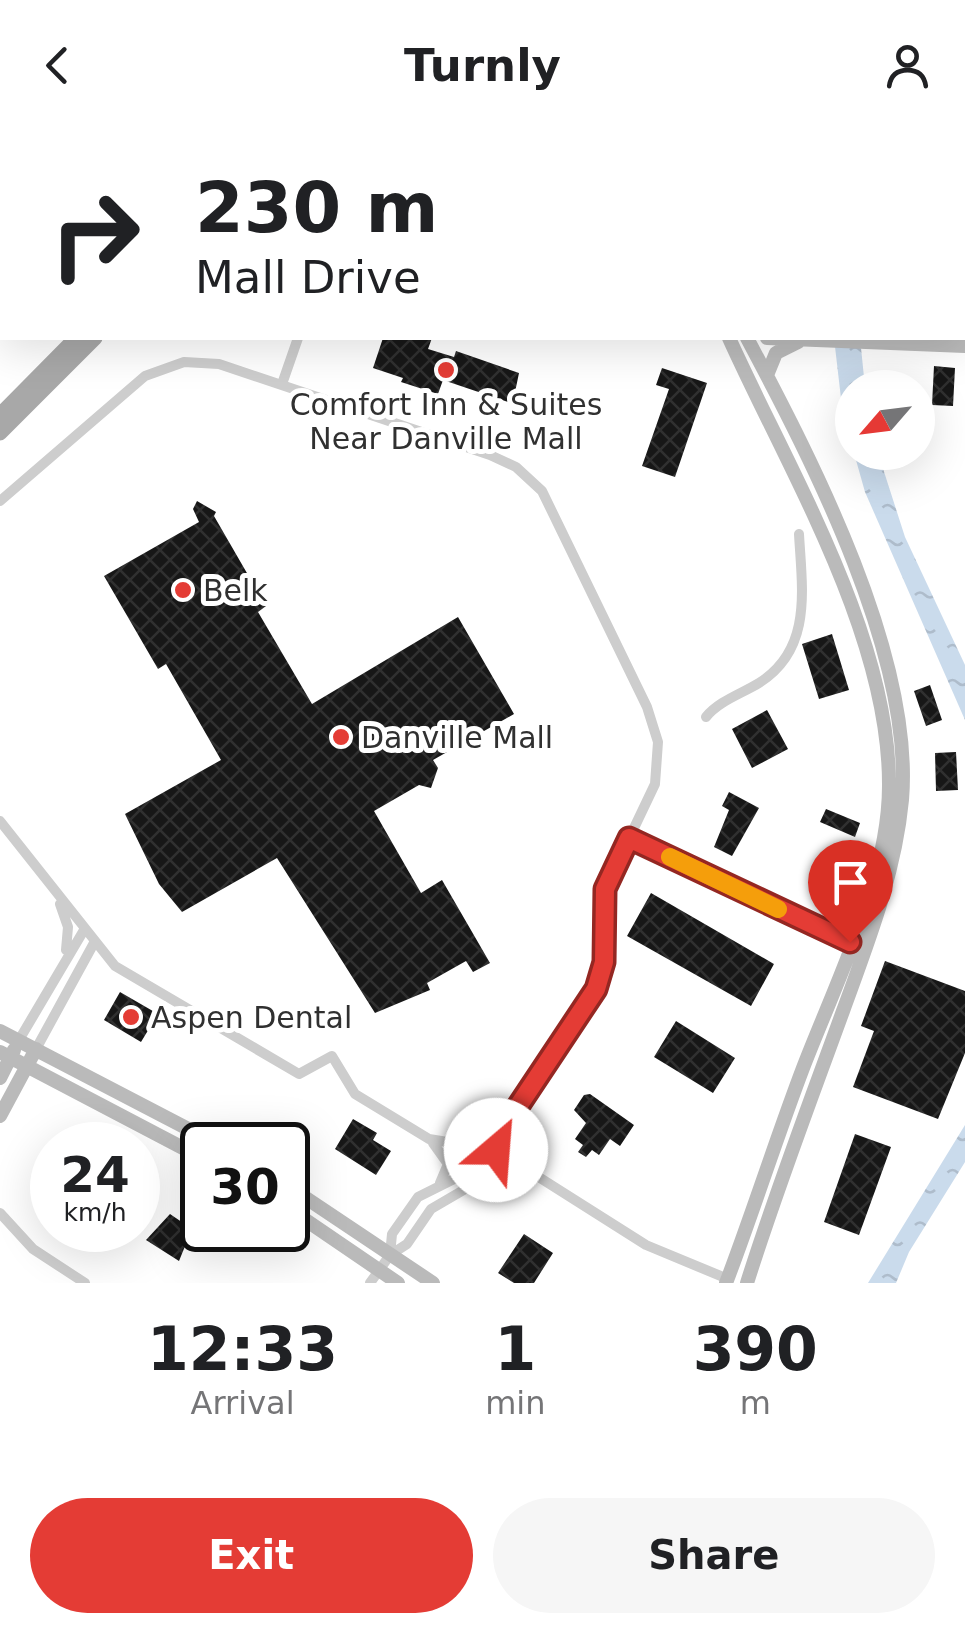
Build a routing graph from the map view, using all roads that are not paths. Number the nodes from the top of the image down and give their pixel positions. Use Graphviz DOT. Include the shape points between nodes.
graph roads {
  1 [pos="74,340"];
  2 [pos="93,340"];
  3 [pos="297,340"];
  4 [pos="730,340"];
  5 [pos="748,340"];
  6 [pos="806,340"];
  7 [pos="965,346"];
  8 [pos="767,375"];
  9 [pos="282,384"];
  10 [pos="0,415"];
  11 [pos="0,433"];
  12 [pos="0,500"];
  13 [pos="799,534"];
  14 [pos="706,717"];
  15 [pos="0,821"];
  16 [pos="629,838"];
  17 [pos="56,894"];
  18 [pos="84,930"];
  19 [pos="850,942"];
  20 [pos="94,943"];
  21 [pos="62,962"];
  22 [pos="0,1031"];
  23 [pos="19,1040"];
  24 [pos="36,1048"];
  25 [pos="5,1055"];
  26 [pos="26,1066"];
  27 [pos="0,1078"];
  28 [pos="0,1116"];
  29 [pos="180,1124"];
  30 [pos="429,1139"];
  31 [pos="497,1144"];
  32 [pos="180,1146"];
  33 [pos="480,1147"];
  34 [pos="440,1184"];
  35 [pos="310,1201"];
  36 [pos="0,1213"];
  37 [pos="310,1225"];
  38 [pos="390,1255"];
  39 [pos="374,1276"];
  40 [pos="727,1281"];
  41 [pos="85,1283"];
  42 [pos="398,1283"];
  43 [pos="433,1283"];
  44 [pos="747,1283"];
  1 -- 10 [label="main road"];
  2 -- 11 [label="main road"];
  3 -- 9 [label="street"];
  4 -- 19 [label="main road" via="813,510 858,630 882,723 890,783 885,838"];
  5 -- 8 [label="main road"];
  6 -- 7 [label="main road"];
  6 -- 8 [label="main road" via="776,353"];
  8 -- 44 [label="main road" via="843,540 877,637 894,705 902,798 885,894"];
  9 -- 12 [label="street" via="201,361 158,370"];
  9 -- 16 [label="street" via="497,457 542,490 654,726 657,777"];
  13 -- 14 [label="street" via="804,608 796,641 770,675"];
  15 -- 17 [label="street"];
  16 -- 19 [label="street"];
  16 -- 31 [label="street" via="605,889 604,962 596,989"];
  17 -- 18 [label="street"];
  17 -- 21 [label="street" via="69,935"];
  18 -- 20 [label="street"];
  18 -- 21 [label="street"];
  19 -- 40 [label="main road"];
  20 -- 24 [label="street"];
  20 -- 30 [label="street" via="130,977 299,1074 332,1056 355,1094"];
  21 -- 23 [label="street"];
  22 -- 23 [label="main road"];
  23 -- 24 [label="main road"];
  23 -- 25 [label="main road"];
  24 -- 26 [label="main road"];
  24 -- 29 [label="main road"];
  25 -- 26 [label="main road"];
  25 -- 27 [label="main road"];
  26 -- 28 [label="main road"];
  26 -- 32 [label="main road"];
  30 -- 33 [label="street"];
  30 -- 34 [label="street" via="448,1162"];
  31 -- 33 [label="street"];
  31 -- 38 [label="street" via="471,1184 432,1207 407,1244"];
  31 -- 40 [label="street" via="646,1245"];
  33 -- 34 [label="street" via="462,1174"];
  34 -- 38 [label="street" via="411,1207 392,1234"];
  35 -- 38 [label="main road"];
  36 -- 41 [label="street" via="20,1238"];
  37 -- 39 [label="main road"];
  38 -- 39 [label="street"];
  38 -- 43 [label="main road"];
  39 -- 42 [label="main road"];
}
